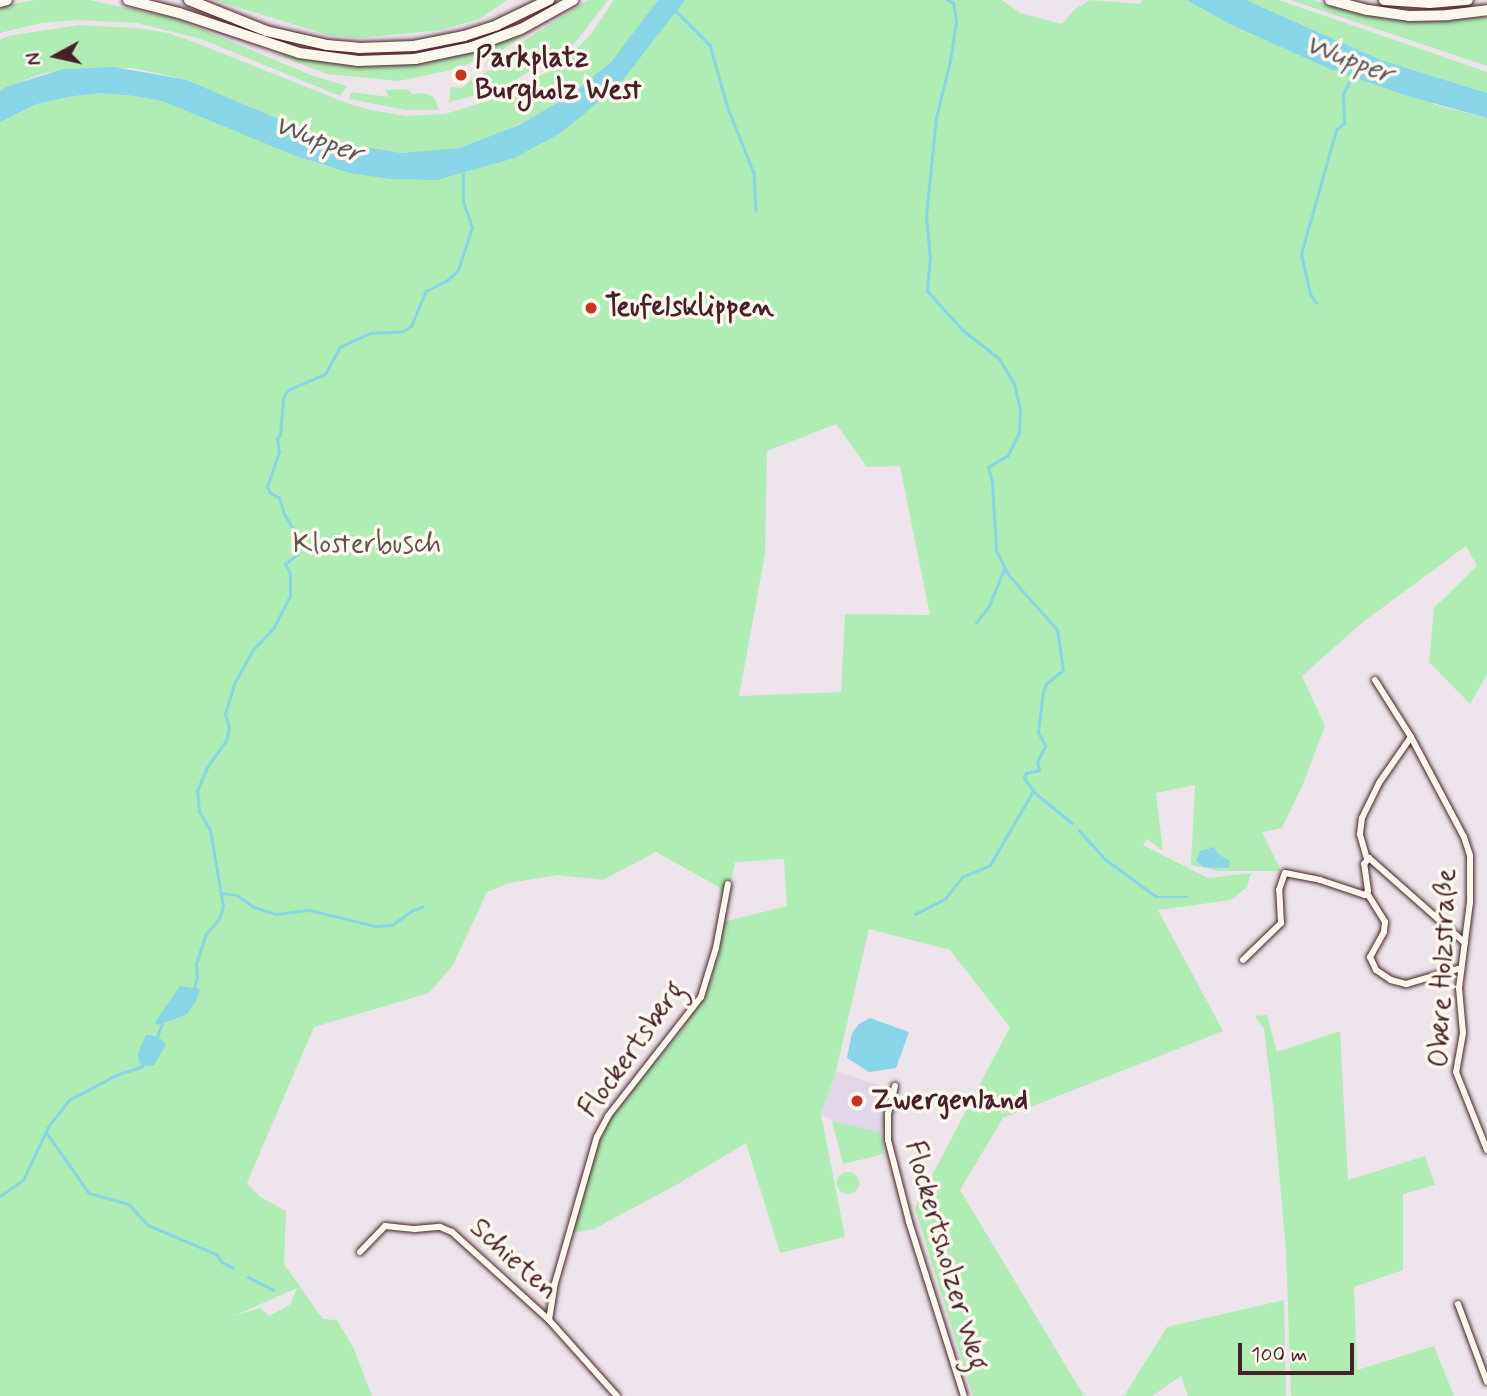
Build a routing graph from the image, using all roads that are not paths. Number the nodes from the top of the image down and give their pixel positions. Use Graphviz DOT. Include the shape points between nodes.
graph roads {
  1 [pos="7,0"];
  2 [pos="128,0"];
  3 [pos="189,0"];
  4 [pos="549,0"];
  5 [pos="573,0"];
  6 [pos="1330,0"];
  7 [pos="1384,0"];
  8 [pos="1468,0"];
  9 [pos="0,2"];
  10 [pos="1487,10"];
  11 [pos="1375,680"];
  12 [pos="1411,737"];
  13 [pos="1367,859"];
  14 [pos="728,884"];
  15 [pos="1367,893"];
  16 [pos="1465,943"];
  17 [pos="1243,960"];
  18 [pos="1461,968"];
  19 [pos="895,1086"];
  20 [pos="1487,1150"];
  21 [pos="360,1252"];
  22 [pos="1458,1304"];
  23 [pos="549,1320"];
  24 [pos="1487,1381"];
  25 [pos="617,1396"];
  26 [pos="964,1396"];
  1 -- 9 [label="highway"];
  2 -- 5 [label="highway" via="299,53 358,61 415,59 472,47 521,29"];
  3 -- 4 [label="highway" via="266,31 359,48 442,41 497,25"];
  6 -- 10 [label="highway" via="1409,16"];
  7 -- 8 [label="highway"];
  11 -- 12 [label="street, Obere Holzstraße"];
  12 -- 13 [label="street" via="1379,783 1363,818 1360,834"];
  12 -- 16 [label="street, Obere Holzstraße" via="1470,856"];
  13 -- 15 [label="street" via="1363,868"];
  13 -- 16 [label="street" via="1373,859"];
  14 -- 23 [label="street, Flockertsberg" via="701,997 597,1136 555,1283"];
  15 -- 17 [label="street" via="1356,894 1285,873 1278,897 1281,923"];
  15 -- 18 [label="street" via="1385,922 1370,957 1376,970 1406,984"];
  16 -- 18 [label="street, Obere Holzstraße"];
  18 -- 20 [label="street, Obere Holzstraße" via="1463,1033 1456,1072"];
  19 -- 26 [label="street, Flockertsholzer Weg" via="887,1132 894,1165"];
  21 -- 23 [label="street, Schieten" via="385,1226 445,1228"];
  22 -- 24 [label="street"];
  23 -- 25 [label="street, Schieten"];
}
